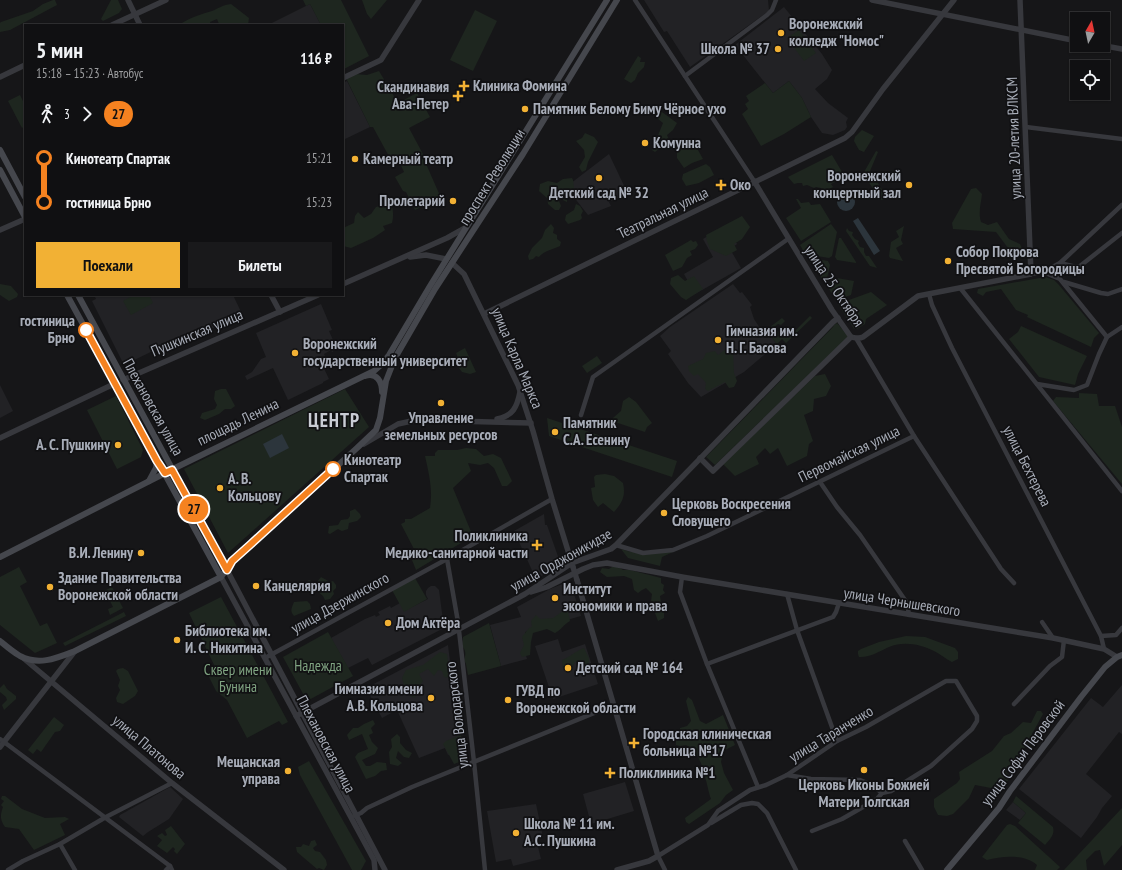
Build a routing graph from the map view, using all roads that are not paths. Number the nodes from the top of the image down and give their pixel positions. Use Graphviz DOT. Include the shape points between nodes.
graph roads {
  1 [pos="128,0"];
  2 [pos="166,0"];
  3 [pos="419,0"];
  4 [pos="607,0"];
  5 [pos="617,0"];
  6 [pos="635,0"];
  7 [pos="776,0"];
  8 [pos="872,0"];
  9 [pos="954,0"];
  10 [pos="1020,0"];
  11 [pos="135,14"];
  12 [pos="943,14"];
  13 [pos="114,24"];
  14 [pos="140,24"];
  15 [pos="1021,30"];
  16 [pos="1070,40"];
  17 [pos="1110,47"];
  18 [pos="1122,49"];
  19 [pos="24,65"];
  20 [pos="685,76"];
  21 [pos="0,77"];
  22 [pos="344,78"];
  23 [pos="1026,128"];
  24 [pos="1122,139"];
  25 [pos="0,150"];
  26 [pos="0,170"];
  27 [pos="754,182"];
  28 [pos="24,195"];
  29 [pos="1122,205"];
  30 [pos="24,216"];
  31 [pos="24,218"];
  32 [pos="465,228"];
  33 [pos="0,230"];
  34 [pos="1122,233"];
  35 [pos="788,239"];
  36 [pos="402,259"];
  37 [pos="446,259"];
  38 [pos="452,263"];
  39 [pos="1060,263"];
  40 [pos="1043,272"];
  41 [pos="1031,274"];
  42 [pos="1064,282"];
  43 [pos="344,284"];
  44 [pos="961,289"];
  45 [pos="1122,289"];
  46 [pos="1115,291"];
  47 [pos="929,294"];
  48 [pos="1121,295"];
  49 [pos="68,296"];
  50 [pos="79,296"];
  51 [pos="272,296"];
  52 [pos="316,296"];
  53 [pos="280,312"];
  54 [pos="484,314"];
  55 [pos="838,318"];
  56 [pos="1122,327"];
  57 [pos="1108,337"];
  58 [pos="854,338"];
  59 [pos="382,364"];
  60 [pos="360,377"];
  61 [pos="123,380"];
  62 [pos="116,383"];
  63 [pos="1037,384"];
  64 [pos="520,392"];
  65 [pos="383,398"];
  66 [pos="581,415"];
  67 [pos="484,421"];
  68 [pos="531,423"];
  69 [pos="914,436"];
  70 [pos="0,438"];
  71 [pos="357,448"];
  72 [pos="700,458"];
  73 [pos="157,461"];
  74 [pos="172,470"];
  75 [pos="165,473"];
  76 [pos="149,481"];
  77 [pos="820,482"];
  78 [pos="1122,491"];
  79 [pos="552,499"];
  80 [pos="616,546"];
  81 [pos="0,557"];
  82 [pos="447,558"];
  83 [pos="573,565"];
  84 [pos="227,570"];
  85 [pos="221,577"];
  86 [pos="682,577"];
  87 [pos="1014,583"];
  88 [pos="525,594"];
  89 [pos="787,594"];
  90 [pos="839,603"];
  91 [pos="909,615"];
  92 [pos="1042,622"];
  93 [pos="1122,628"];
  94 [pos="459,630"];
  95 [pos="796,630"];
  96 [pos="1101,636"];
  97 [pos="1053,638"];
  98 [pos="1064,640"];
  99 [pos="0,641"];
  100 [pos="1104,649"];
  101 [pos="75,651"];
  102 [pos="272,655"];
  103 [pos="20,656"];
  104 [pos="1120,656"];
  105 [pos="265,658"];
  106 [pos="707,664"];
  107 [pos="51,681"];
  108 [pos="1014,704"];
  109 [pos="614,705"];
  110 [pos="302,712"];
  111 [pos="296,716"];
  112 [pos="2,740"];
  113 [pos="837,741"];
  114 [pos="0,747"];
  115 [pos="474,762"];
  116 [pos="787,775"];
  117 [pos="172,783"];
  118 [pos="758,787"];
  119 [pos="882,793"];
  120 [pos="354,816"];
  121 [pos="106,817"];
  122 [pos="708,825"];
  123 [pos="812,831"];
  124 [pos="905,841"];
  125 [pos="60,844"];
  126 [pos="658,856"];
  127 [pos="171,868"];
  128 [pos="8,870"];
  129 [pos="75,870"];
  130 [pos="166,870"];
  131 [pos="284,870"];
  132 [pos="375,870"];
  133 [pos="385,870"];
  134 [pos="485,870"];
  135 [pos="617,870"];
  136 [pos="665,870"];
  137 [pos="796,870"];
  138 [pos="922,870"];
  139 [pos="947,870"];
  1 -- 11 [label="street"];
  2 -- 11 [label="street"];
  3 -- 22 [label="street" via="381,60"];
  4 -- 32 [label="main road, проспект Революции"];
  5 -- 38 [label="main road, проспект Революции" via="523,154"];
  6 -- 20 [label="street, улица 25 Октября"];
  7 -- 20 [label="street" via="767,16"];
  8 -- 12 [label="street"];
  9 -- 12 [label="street, Театральная улица"];
  10 -- 15 [label="street, улица 20-летия ВЛКСМ"];
  11 -- 13 [label="street"];
  11 -- 14 [label="street"];
  12 -- 15 [label="street"];
  12 -- 27 [label="street, Театральная улица" via="849,135"];
  15 -- 16 [label="street"];
  15 -- 23 [label="street, улица 20-летия ВЛКСМ"];
  17 -- 18 [label="street"];
  19 -- 21 [label="street"];
  20 -- 27 [label="street, улица 25 Октября"];
  23 -- 24 [label="street"];
  23 -- 41 [label="street, улица 20-летия ВЛКСМ"];
  25 -- 28 [label="main road"];
  26 -- 30 [label="main road"];
  27 -- 35 [label="street, улица 25 Октября"];
  27 -- 54 [label="street, Театральная улица"];
  29 -- 39 [label="street"];
  31 -- 33 [label="street"];
  32 -- 36 [label="street"];
  32 -- 37 [label="main road, проспект Революции"];
  34 -- 39 [label="street" via="1080,266"];
  35 -- 55 [label="street, улица 25 Октября"];
  35 -- 66 [label="street" via="593,377"];
  36 -- 37 [label="street, улица Карла Маркса" via="426,255"];
  36 -- 43 [label="street"];
  37 -- 38 [label="main road, улица Карла Маркса"];
  37 -- 59 [label="main road, проспект Революции"];
  38 -- 54 [label="street, улица Карла Маркса" via="464,274"];
  38 -- 65 [label="main road, проспект Революции" via="390,368"];
  39 -- 40 [label="street"];
  40 -- 41 [label="street"];
  40 -- 42 [label="street"];
  41 -- 44 [label="street"];
  42 -- 46 [label="street" via="1101,293"];
  42 -- 57 [label="street"];
  44 -- 47 [label="street"];
  44 -- 63 [label="street"];
  45 -- 46 [label="street"];
  46 -- 48 [label="street"];
  47 -- 58 [label="street" via="914,298 864,337"];
  47 -- 96 [label="street, улица Бехтерева" via="952,348"];
  49 -- 62 [label="main road, Плехановская улица"];
  50 -- 61 [label="main road, Плехановская улица"];
  51 -- 53 [label="street"];
  52 -- 53 [label="street, Пушкинская улица"];
  53 -- 61 [label="street, Пушкинская улица"];
  54 -- 64 [label="street, улица Карла Маркса"];
  55 -- 58 [label="street, улица 25 Октября"];
  55 -- 72 [label="street, улица Орджоникидзе"];
  56 -- 57 [label="street"];
  57 -- 63 [label="street" via="1087,385 1074,390"];
  58 -- 69 [label="street, улица 25 Октября"];
  58 -- 72 [label="street" via="713,471"];
  59 -- 60 [label="main road, площадь Ленина"];
  60 -- 65 [label="main road" via="377,377 382,386"];
  60 -- 74 [label="main road, площадь Ленина"];
  61 -- 62 [label="main road, Пушкинская улица"];
  61 -- 74 [label="main road, Плехановская улица"];
  62 -- 70 [label="street, Пушкинская улица"];
  62 -- 73 [label="main road, Плехановская улица"];
  63 -- 78 [label="street"];
  64 -- 67 [label="street" via="514,411 503,418"];
  64 -- 68 [label="street, улица Карла Маркса"];
  65 -- 71 [label="main road" via="376,430"];
  67 -- 68 [label="street"];
  67 -- 71 [label="street" via="407,421"];
  68 -- 79 [label="street, улица Карла Маркса"];
  69 -- 77 [label="street, Первомайская улица"];
  69 -- 87 [label="street, улица 25 Октября" via="1001,569"];
  71 -- 84 [label="main road" via="232,561"];
  72 -- 80 [label="street, улица Орджоникидзе"];
  73 -- 75 [label="main road, Плехановская улица"];
  73 -- 76 [label="main road"];
  74 -- 75 [label="main road, площадь Ленина"];
  74 -- 84 [label="main road, Плехановская улица"];
  75 -- 76 [label="main road, площадь Ленина"];
  75 -- 85 [label="main road, Плехановская улица"];
  76 -- 81 [label="main road, площадь Ленина"];
  77 -- 80 [label="street, Первомайская улица" via="672,550 643,553"];
  77 -- 91 [label="street" via="907,603"];
  79 -- 82 [label="street, улица Дзержинского"];
  79 -- 83 [label="street, улица Карла Маркса"];
  80 -- 83 [label="street, улица Орджоникидзе"];
  82 -- 94 [label="street, улица Володарского"];
  82 -- 102 [label="street, улица Дзержинского"];
  83 -- 88 [label="street, улица Орджоникидзе"];
  83 -- 109 [label="street, улица Карла Маркса, bridge"];
  84 -- 85 [label="main road"];
  84 -- 102 [label="street, Плехановская улица"];
  85 -- 101 [label="main road"];
  85 -- 105 [label="street, Плехановская улица"];
  86 -- 88 [label="street, улица Чернышевского" via="607,563 593,565 547,587"];
  86 -- 89 [label="street, улица Чернышевского"];
  86 -- 106 [label="street" via="680,592"];
  88 -- 94 [label="street, улица Орджоникидзе"];
  89 -- 90 [label="street, улица Чернышевского"];
  89 -- 95 [label="street"];
  90 -- 91 [label="street, улица Чернышевского"];
  90 -- 95 [label="street" via="833,617"];
  91 -- 97 [label="street, улица Чернышевского"];
  92 -- 97 [label="street"];
  93 -- 96 [label="street" via="1116,635"];
  94 -- 110 [label="street, улица Орджоникидзе"];
  94 -- 115 [label="street, улица Володарского"];
  95 -- 106 [label="street"];
  95 -- 113 [label="street"];
  96 -- 100 [label="street, улица Бехтерева"];
  97 -- 98 [label="street, улица Чернышевского"];
  98 -- 100 [label="street, улица Чернышевского"];
  98 -- 108 [label="street" via="1062,657"];
  99 -- 103 [label="main road, улица Платонова"];
  100 -- 104 [label="street, улица Чернышевского"];
  101 -- 103 [label="main road" via="42,661"];
  101 -- 107 [label="street"];
  102 -- 105 [label="street, улица Дзержинского"];
  102 -- 110 [label="street, Плехановская улица"];
  103 -- 107 [label="street, улица Платонова"];
  104 -- 139 [label="main road, улица Софьи Перовской" via="1105,668 1081,697 999,808"];
  105 -- 111 [label="street, Плехановская улица"];
  106 -- 118 [label="street"];
  107 -- 112 [label="street"];
  107 -- 117 [label="street, улица Платонова"];
  109 -- 115 [label="street"];
  109 -- 126 [label="street"];
  110 -- 111 [label="street, улица Орджоникидзе"];
  110 -- 120 [label="street, Плехановская улица"];
  111 -- 120 [label="street, Плехановская улица"];
  112 -- 114 [label="street"];
  112 -- 121 [label="street"];
  113 -- 116 [label="street, улица Таранченко"];
  113 -- 119 [label="street, улица Таранченко" via="946,681 956,681 977,716 972,729 931,766 891,791"];
  115 -- 120 [label="street" via="412,787"];
  115 -- 134 [label="street, улица Володарского"];
  116 -- 118 [label="street, улица Таранченко"];
  116 -- 119 [label="street" via="812,779 860,780"];
  117 -- 121 [label="street"];
  117 -- 131 [label="street, улица Платонова"];
  118 -- 122 [label="street, улица Таранченко" via="718,811"];
  119 -- 123 [label="street" via="877,799 842,818"];
  120 -- 132 [label="street, Плехановская улица" via="374,860"];
  120 -- 133 [label="street, Плехановская улица"];
  121 -- 125 [label="street"];
  121 -- 127 [label="street"];
  122 -- 126 [label="street, улица Таранченко"];
  122 -- 137 [label="street" via="741,805 758,804 767,813"];
  124 -- 138 [label="street"];
  125 -- 128 [label="street"];
  125 -- 129 [label="street"];
  126 -- 135 [label="street, улица Таранченко"];
  126 -- 136 [label="street"];
  127 -- 130 [label="street"];
}
